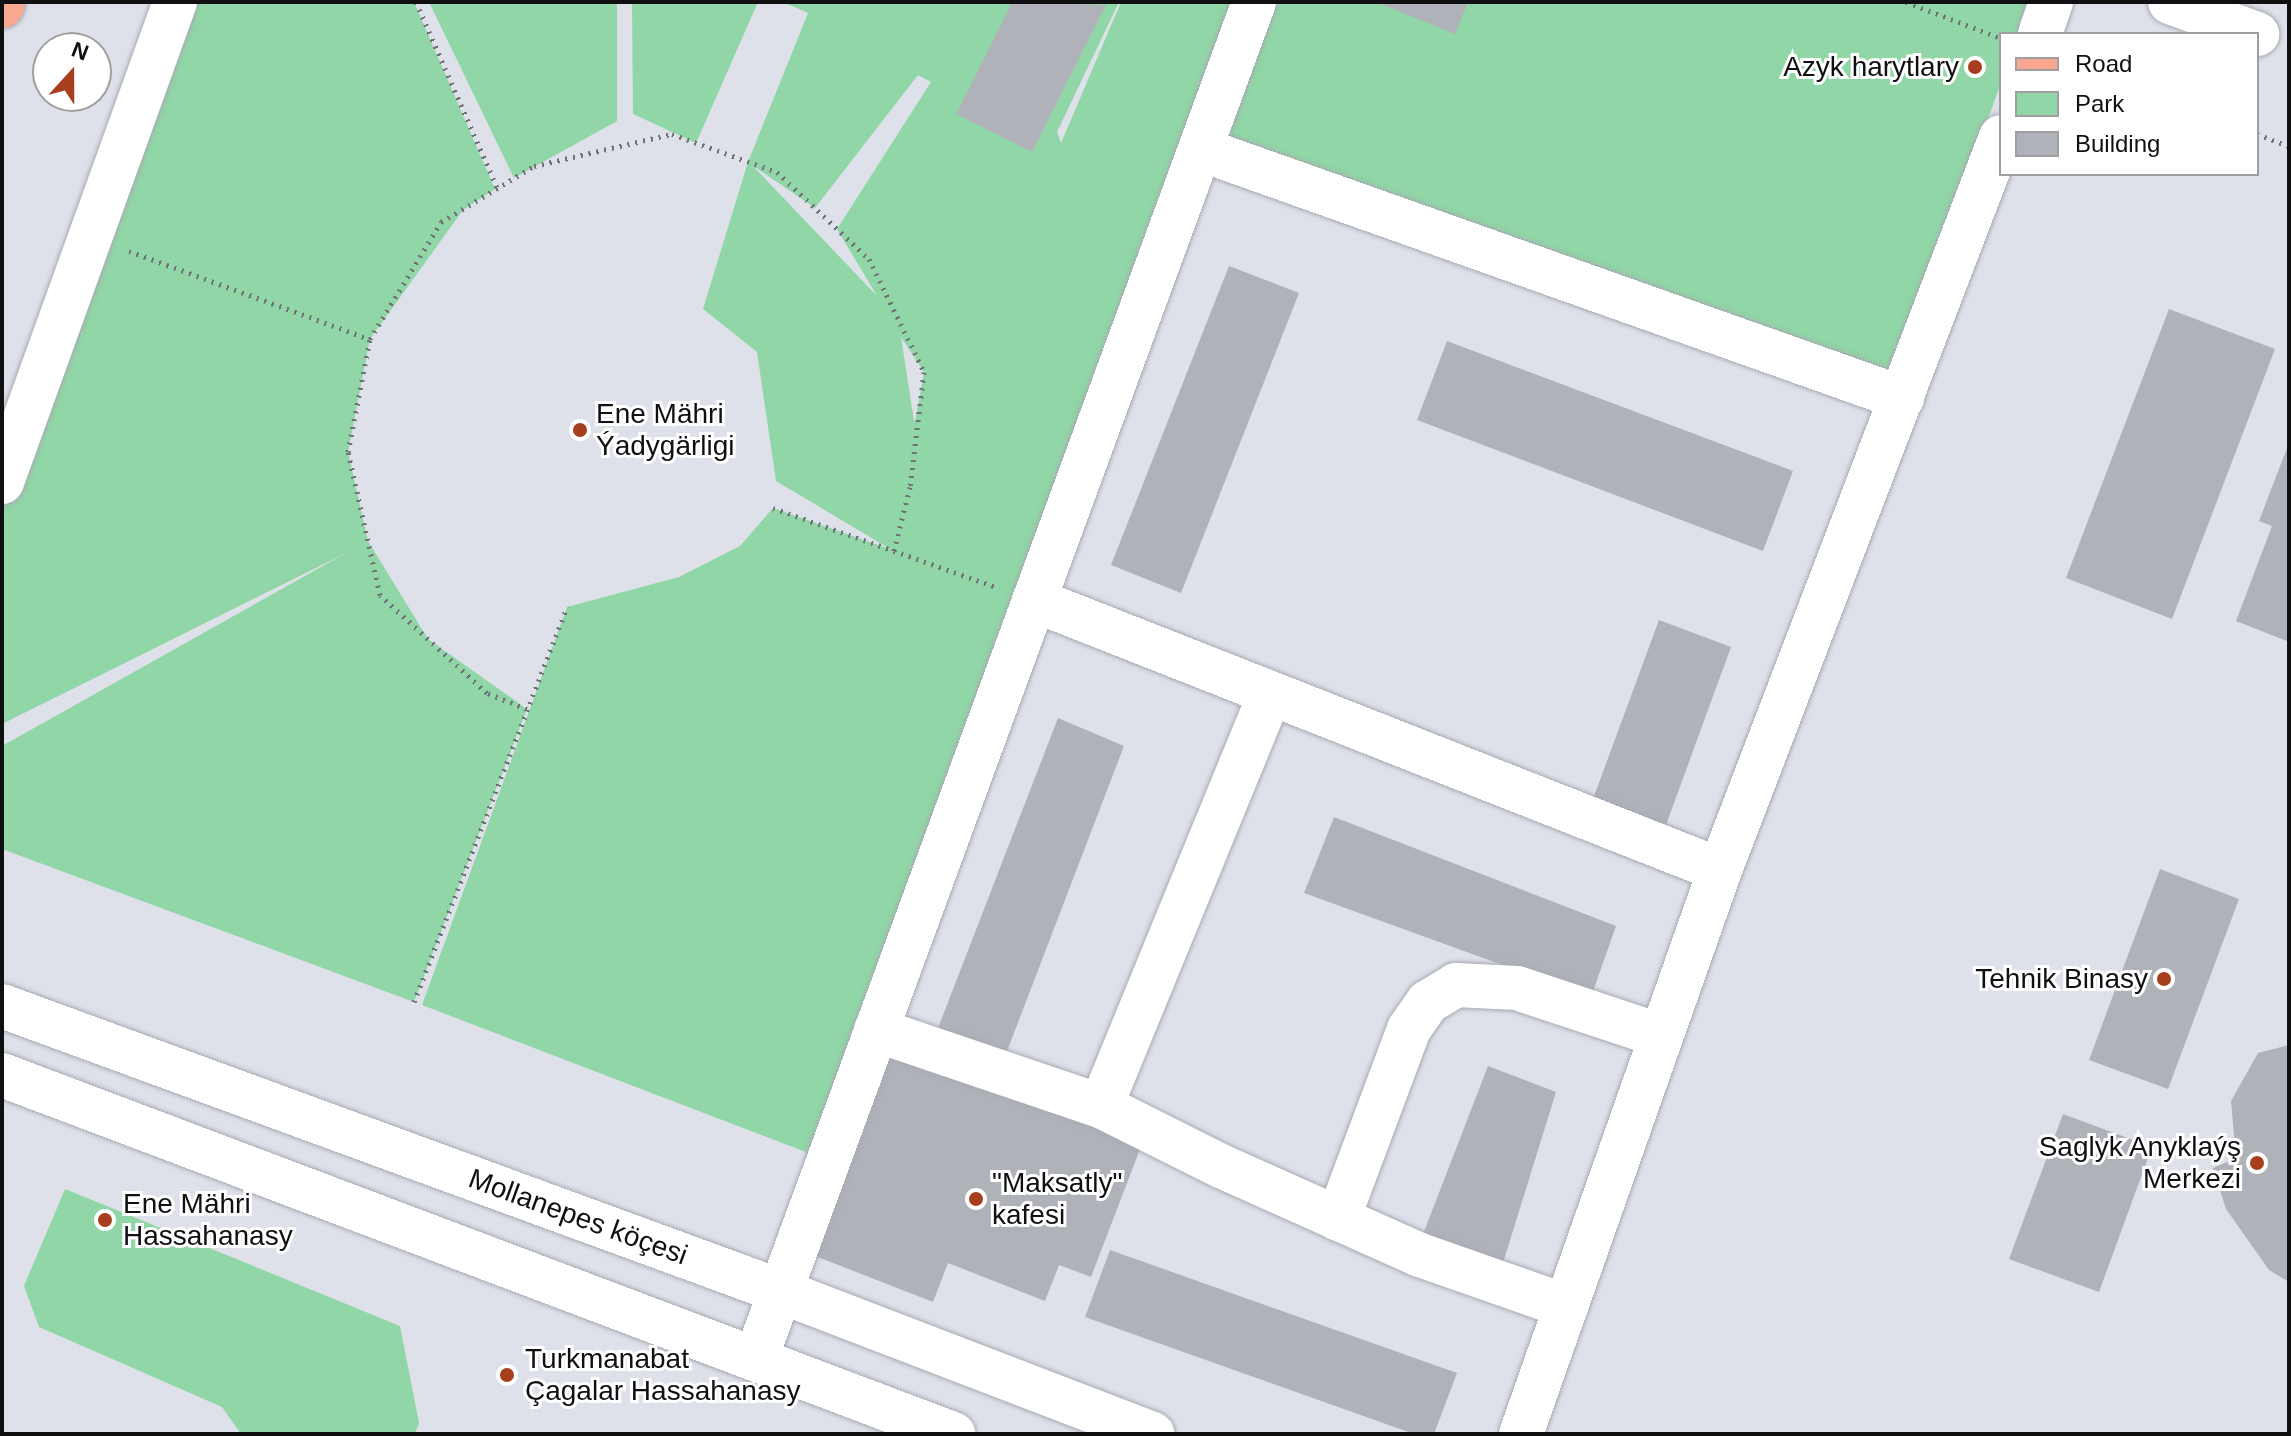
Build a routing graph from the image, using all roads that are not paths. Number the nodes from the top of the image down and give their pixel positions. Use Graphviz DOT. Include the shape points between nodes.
graph roads {
  1 [pos="175,2"];
  2 [pos="1254,2"];
  3 [pos="2051,2"];
  4 [pos="2170,2"];
  5 [pos="2041,32"];
  6 [pos="2252,32"];
  7 [pos="2259,35"];
  8 [pos="2289,46"];
  9 [pos="1999,142"];
  10 [pos="1200,149"];
  11 [pos="1902,398"];
  12 [pos="2,482"];
  13 [pos="1034,600"];
  14 [pos="1270,693"];
  15 [pos="1720,870"];
  16 [pos="2,1006"];
  17 [pos="876,1030"];
  18 [pos="1661,1036"];
  19 [pos="2,1075"];
  20 [pos="1101,1106"];
  21 [pos="1338,1219"];
  22 [pos="780,1291"];
  23 [pos="1566,1306"];
  24 [pos="756,1358"];
  25 [pos="953,1434"];
  26 [pos="1152,1434"];
  27 [pos="1521,1434"];
  1 -- 12 [label="street"];
  2 -- 10 [label="street"];
  3 -- 5 [label="street"];
  4 -- 6 [label="street"];
  7 -- 8 [label="street"];
  9 -- 11 [label="street"];
  10 -- 11 [label="street"];
  10 -- 13 [label="street"];
  11 -- 15 [label="street"];
  13 -- 14 [label="street"];
  13 -- 17 [label="street"];
  14 -- 15 [label="street"];
  14 -- 20 [label="street"];
  15 -- 18 [label="street"];
  16 -- 22 [label="street, Mollanepes köçesi"];
  17 -- 20 [label="street"];
  17 -- 22 [label="street"];
  18 -- 21 [label="street" via="1517,988 1456,985 1428,1002 1409,1029"];
  18 -- 23 [label="street"];
  19 -- 24 [label="street"];
  20 -- 21 [label="street"];
  21 -- 23 [label="street" via="1420,1255"];
  22 -- 24 [label="street"];
  22 -- 26 [label="street, Mollanepes köçesi"];
  23 -- 27 [label="street"];
  24 -- 25 [label="street"];
}
